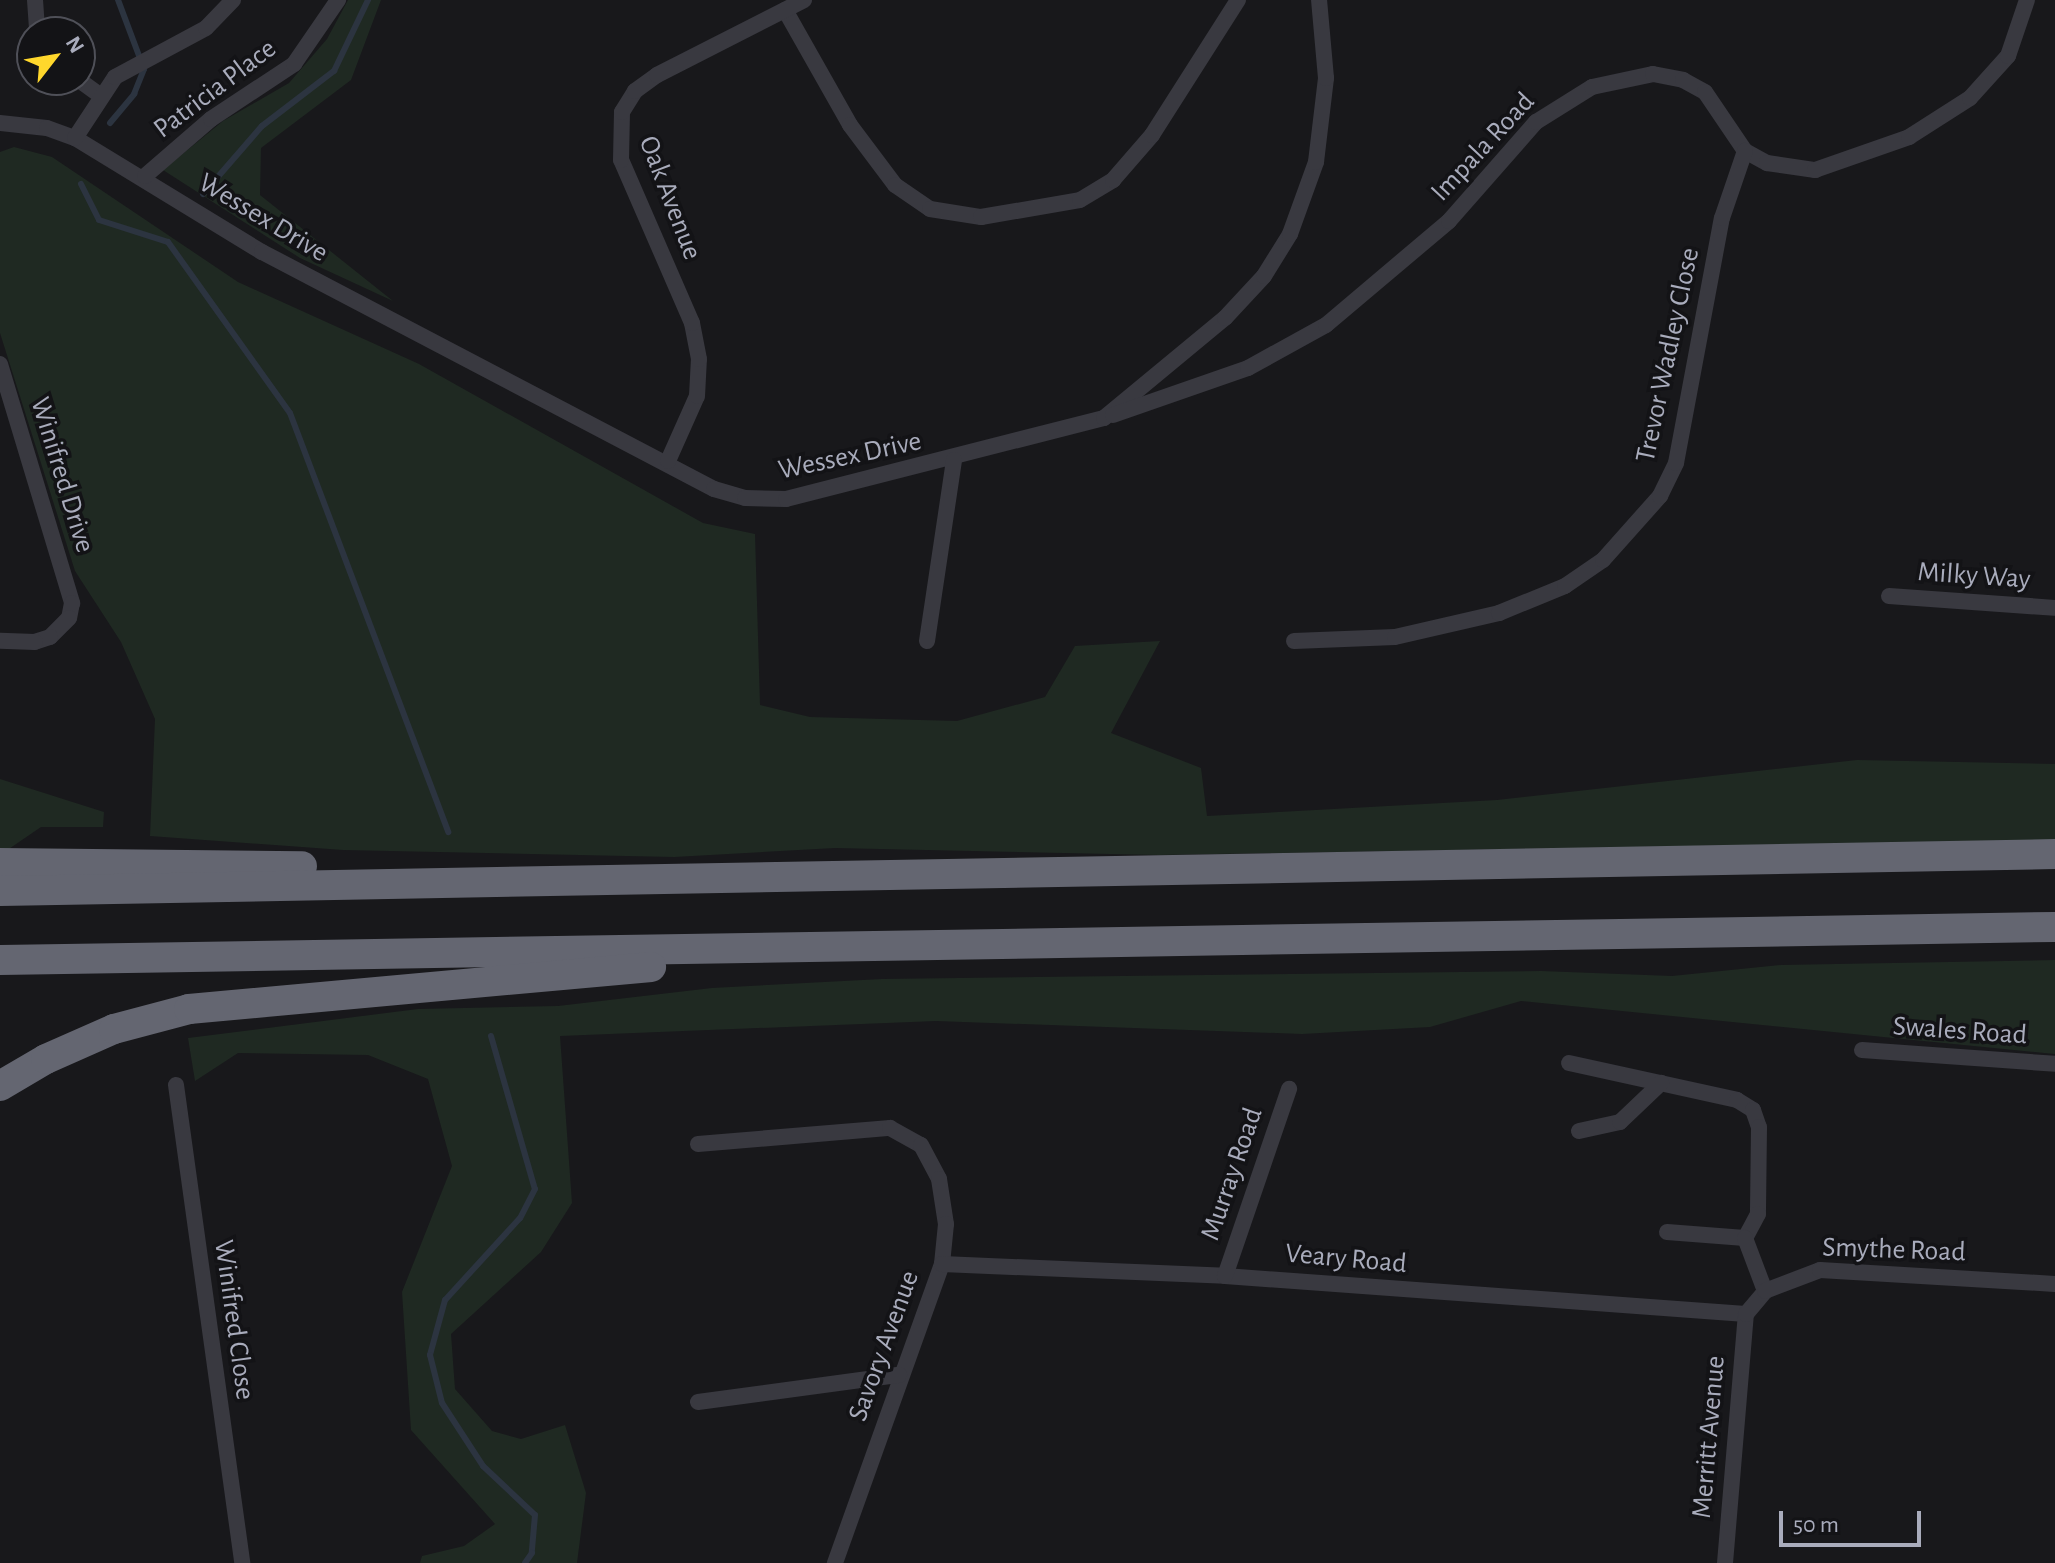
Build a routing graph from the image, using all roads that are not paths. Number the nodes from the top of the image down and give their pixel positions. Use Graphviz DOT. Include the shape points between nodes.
graph roads {
  1 [pos="233,0"];
  2 [pos="338,0"];
  3 [pos="804,0"];
  4 [pos="1238,0"];
  5 [pos="1319,0"];
  6 [pos="2027,0"];
  7 [pos="785,10"];
  8 [pos="96,92"];
  9 [pos="100,95"];
  10 [pos="0,123"];
  11 [pos="75,138"];
  12 [pos="1745,151"];
  13 [pos="145,176"];
  14 [pos="0,364"];
  15 [pos="1104,418"];
  16 [pos="954,460"];
  17 [pos="668,461"];
  18 [pos="1889,596"];
  19 [pos="2055,608"];
  20 [pos="0,641"];
  21 [pos="927,641"];
  22 [pos="1294,641"];
  23 [pos="2055,854"];
  24 [pos="0,863"];
  25 [pos="812,876"];
  26 [pos="0,891"];
  27 [pos="2055,927"];
  28 [pos="859,945"];
  29 [pos="0,960"];
  30 [pos="1862,1050"];
  31 [pos="1569,1063"];
  32 [pos="2055,1064"];
  33 [pos="1661,1083"];
  34 [pos="176,1085"];
  35 [pos="0,1086"];
  36 [pos="1289,1089"];
  37 [pos="1579,1131"];
  38 [pos="698,1144"];
  39 [pos="1667,1232"];
  40 [pos="1745,1238"];
  41 [pos="942,1264"];
  42 [pos="1225,1276"];
  43 [pos="2055,1284"];
  44 [pos="1765,1291"];
  45 [pos="1746,1314"];
  46 [pos="899,1375"];
  47 [pos="698,1402"];
  48 [pos="835,1562"];
  49 [pos="242,1563"];
  50 [pos="854,1563"];
  51 [pos="1725,1563"];
  1 -- 9 [label="street" via="206,28 142,59"];
  2 -- 13 [label="street, Patricia Place" via="294,64 211,119"];
  3 -- 7 [label="street, Oak Avenue"];
  4 -- 7 [label="street" via="1152,135 1120,175 1080,200 981,217 930,209 895,185 850,125"];
  5 -- 15 [label="street, Wessex Drive" via="1324,119 1316,162 1290,234 1264,276 1225,318"];
  6 -- 12 [label="street" via="2003,64 1970,98 1929,127 1854,160 1815,170 1767,163"];
  7 -- 17 [label="street, Oak Avenue" via="657,75 635,91 622,112 621,160 692,323 699,359 697,396"];
  8 -- 9 [label="street"];
  9 -- 11 [label="street"];
  10 -- 11 [label="street, Wessex Drive" via="47,128"];
  11 -- 13 [label="street, Wessex Drive"];
  12 -- 15 [label="street, Impala Road" via="1705,92 1683,80 1653,74 1592,87 1536,122 1449,221 1316,331 1248,368"];
  12 -- 22 [label="street, Trevor Wadley Close" via="1722,218 1676,463 1660,496 1619,542 1565,586 1499,613 1395,637"];
  13 -- 17 [label="street, Wessex Drive" via="262,252"];
  14 -- 20 [label="street, Winifred Drive" via="72,603 69,618 50,637"];
  15 -- 16 [label="street, Wessex Drive"];
  16 -- 17 [label="street, Wessex Drive" via="771,500 714,489"];
  16 -- 21 [label="street"];
  18 -- 19 [label="street, Milky Way"];
  23 -- 25 [label="highway"];
  24 -- 25 [label="highway" via="750,867"];
  25 -- 26 [label="highway"];
  27 -- 28 [label="highway"];
  28 -- 29 [label="highway"];
  28 -- 35 [label="highway" via="812,957 189,1009 114,1029"];
  30 -- 32 [label="street, Swales Road"];
  31 -- 33 [label="street"];
  33 -- 37 [label="street" via="1620,1122"];
  33 -- 40 [label="street" via="1737,1100 1757,1118 1758,1214"];
  34 -- 49 [label="street, Winifred Close"];
  36 -- 42 [label="street, Murray Road"];
  38 -- 41 [label="street, Savory Avenue" via="890,1128 921,1145 944,1197"];
  39 -- 40 [label="street"];
  40 -- 44 [label="street"];
  41 -- 42 [label="street, Veary Road"];
  41 -- 46 [label="street, Savory Avenue"];
  42 -- 45 [label="street, Veary Road"];
  43 -- 44 [label="street, Smythe Road" via="1820,1270"];
  44 -- 45 [label="street, Smythe Road"];
  45 -- 51 [label="street, Merritt Avenue"];
  46 -- 47 [label="street"];
  46 -- 48 [label="street, Savory Avenue"];
  48 -- 50 [label="street"];
}
